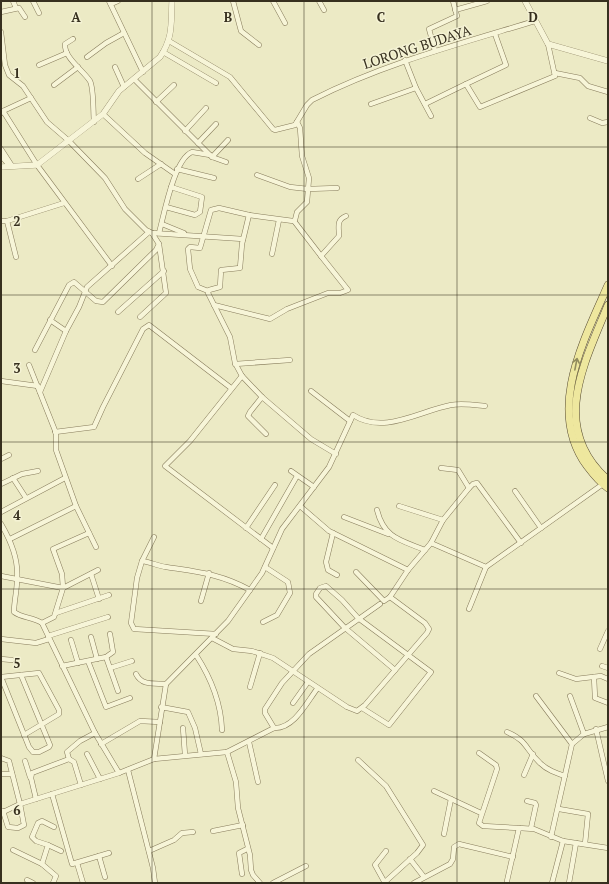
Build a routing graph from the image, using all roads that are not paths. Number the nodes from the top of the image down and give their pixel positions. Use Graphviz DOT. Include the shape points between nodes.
graph roads {
  1 [pos="13,1"];
  2 [pos="33,1"];
  3 [pos="118,1"];
  4 [pos="172,1"];
  5 [pos="234,1"];
  6 [pos="273,1"];
  7 [pos="319,1"];
  8 [pos="453,1"];
  9 [pos="487,1"];
  10 [pos="525,1"];
  11 [pos="110,2"];
  12 [pos="16,8"];
  13 [pos="324,10"];
  14 [pos="455,10"];
  15 [pos="1,12"];
  16 [pos="40,13"];
  17 [pos="25,17"];
  18 [pos="535,21"];
  19 [pos="284,23"];
  20 [pos="1,32"];
  21 [pos="124,34"];
  22 [pos="495,34"];
  23 [pos="1,36"];
  24 [pos="73,39"];
  25 [pos="169,41"];
  26 [pos="548,44"];
  27 [pos="259,45"];
  28 [pos="435,51"];
  29 [pos="163,52"];
  30 [pos="67,53"];
  31 [pos="88,57"];
  32 [pos="405,60"];
  33 [pos="608,61"];
  34 [pos="39,65"];
  35 [pos="78,67"];
  36 [pos="115,67"];
  37 [pos="143,72"];
  38 [pos="555,72"];
  39 [pos="134,79"];
  40 [pos="216,83"];
  41 [pos="466,84"];
  42 [pos="54,85"];
  43 [pos="174,85"];
  44 [pos="124,87"];
  45 [pos="416,88"];
  46 [pos="608,92"];
  47 [pos="31,98"];
  48 [pos="156,102"];
  49 [pos="371,104"];
  50 [pos="424,104"];
  51 [pos="206,108"];
  52 [pos="2,112"];
  53 [pos="103,114"];
  54 [pos="431,116"];
  55 [pos="590,118"];
  56 [pos="94,122"];
  57 [pos="297,122"];
  58 [pos="608,122"];
  59 [pos="216,124"];
  60 [pos="185,131"];
  61 [pos="228,140"];
  62 [pos="69,141"];
  63 [pos="198,143"];
  64 [pos="1,149"];
  65 [pos="1,156"];
  66 [pos="212,156"];
  67 [pos="226,162"];
  68 [pos="161,164"];
  69 [pos="37,165"];
  70 [pos="10,166"];
  71 [pos="1,167"];
  72 [pos="176,172"];
  73 [pos="258,175"];
  74 [pos="214,178"];
  75 [pos="138,179"];
  76 [pos="171,187"];
  77 [pos="337,188"];
  78 [pos="308,189"];
  79 [pos="64,203"];
  80 [pos="166,207"];
  81 [pos="250,215"];
  82 [pos="346,216"];
  83 [pos="279,220"];
  84 [pos="1,221"];
  85 [pos="7,221"];
  86 [pos="294,221"];
  87 [pos="162,224"];
  88 [pos="151,233"];
  89 [pos="159,233"];
  90 [pos="185,234"];
  91 [pos="203,237"];
  92 [pos="243,239"];
  93 [pos="159,244"];
  94 [pos="272,254"];
  95 [pos="321,256"];
  96 [pos="16,257"];
  97 [pos="112,266"];
  98 [pos="164,271"];
  99 [pos="608,285"];
  100 [pos="85,290"];
  101 [pos="208,291"];
  102 [pos="214,305"];
  103 [pos="607,310"];
  104 [pos="118,312"];
  105 [pos="140,317"];
  106 [pos="50,320"];
  107 [pos="66,330"];
  108 [pos="35,350"];
  109 [pos="290,360"];
  110 [pos="235,364"];
  111 [pos="29,365"];
  112 [pos="242,376"];
  113 [pos="1,381"];
  114 [pos="38,386"];
  115 [pos="231,388"];
  116 [pos="311,391"];
  117 [pos="40,392"];
  118 [pos="262,396"];
  119 [pos="485,406"];
  120 [pos="350,422"];
  121 [pos="55,432"];
  122 [pos="266,434"];
  123 [pos="336,454"];
  124 [pos="9,455"];
  125 [pos="1,459"];
  126 [pos="441,468"];
  127 [pos="38,471"];
  128 [pos="291,471"];
  129 [pos="297,476"];
  130 [pos="13,478"];
  131 [pos="65,478"];
  132 [pos="1,484"];
  133 [pos="606,484"];
  134 [pos="275,485"];
  135 [pos="314,487"];
  136 [pos="469,488"];
  137 [pos="515,492"];
  138 [pos="26,498"];
  139 [pos="76,506"];
  140 [pos="300,506"];
  141 [pos="399,506"];
  142 [pos="377,510"];
  143 [pos="1,512"];
  144 [pos="344,517"];
  145 [pos="443,520"];
  146 [pos="1,524"];
  147 [pos="246,528"];
  148 [pos="541,528"];
  149 [pos="89,532"];
  150 [pos="333,533"];
  151 [pos="388,534"];
  152 [pos="154,537"];
  153 [pos="10,539"];
  154 [pos="261,539"];
  155 [pos="431,543"];
  156 [pos="521,543"];
  157 [pos="96,547"];
  158 [pos="273,548"];
  159 [pos="425,550"];
  160 [pos="142,562"];
  161 [pos="265,567"];
  162 [pos="486,567"];
  163 [pos="98,570"];
  164 [pos="408,570"];
  165 [pos="356,572"];
  166 [pos="209,573"];
  167 [pos="91,574"];
  168 [pos="337,575"];
  169 [pos="1,576"];
  170 [pos="18,580"];
  171 [pos="63,588"];
  172 [pos="250,590"];
  173 [pos="109,595"];
  174 [pos="390,597"];
  175 [pos="99,599"];
  176 [pos="201,601"];
  177 [pos="380,604"];
  178 [pos="469,609"];
  179 [pos="56,613"];
  180 [pos="108,617"];
  181 [pos="358,618"];
  182 [pos="263,622"];
  183 [pos="42,623"];
  184 [pos="344,627"];
  185 [pos="608,631"];
  186 [pos="110,634"];
  187 [pos="214,636"];
  188 [pos="49,637"];
  189 [pos="91,637"];
  190 [pos="1,639"];
  191 [pos="71,640"];
  192 [pos="600,649"];
  193 [pos="260,653"];
  194 [pos="409,654"];
  195 [pos="196,655"];
  196 [pos="106,657"];
  197 [pos="1,659"];
  198 [pos="97,659"];
  199 [pos="12,660"];
  200 [pos="88,661"];
  201 [pos="132,661"];
  202 [pos="78,663"];
  203 [pos="62,666"];
  204 [pos="602,666"];
  205 [pos="110,668"];
  206 [pos="608,668"];
  207 [pos="395,670"];
  208 [pos="292,671"];
  209 [pos="559,672"];
  210 [pos="136,674"];
  211 [pos="21,675"];
  212 [pos="1,677"];
  213 [pos="594,677"];
  214 [pos="608,679"];
  215 [pos="308,682"];
  216 [pos="166,684"];
  217 [pos="250,687"];
  218 [pos="317,688"];
  219 [pos="118,691"];
  220 [pos="536,696"];
  221 [pos="570,696"];
  222 [pos="130,698"];
  223 [pos="293,703"];
  224 [pos="608,703"];
  225 [pos="161,706"];
  226 [pos="362,708"];
  227 [pos="160,722"];
  228 [pos="42,725"];
  229 [pos="608,727"];
  230 [pos="183,728"];
  231 [pos="274,728"];
  232 [pos="596,729"];
  233 [pos="222,730"];
  234 [pos="507,732"];
  235 [pos="95,733"];
  236 [pos="584,734"];
  237 [pos="24,735"];
  238 [pos="249,742"];
  239 [pos="101,744"];
  240 [pos="572,744"];
  241 [pos="227,752"];
  242 [pos="87,754"];
  243 [pos="201,754"];
  244 [pos="479,754"];
  245 [pos="533,754"];
  246 [pos="185,756"];
  247 [pos="1,758"];
  248 [pos="69,759"];
  249 [pos="154,759"];
  250 [pos="358,760"];
  251 [pos="25,761"];
  252 [pos="128,770"];
  253 [pos="119,773"];
  254 [pos="1,774"];
  255 [pos="12,774"];
  256 [pos="524,775"];
  257 [pos="565,776"];
  258 [pos="31,778"];
  259 [pos="100,779"];
  260 [pos="608,781"];
  261 [pos="258,782"];
  262 [pos="81,785"];
  263 [pos="434,791"];
  264 [pos="52,794"];
  265 [pos="36,799"];
  266 [pos="451,799"];
  267 [pos="527,801"];
  268 [pos="20,804"];
  269 [pos="559,809"];
  270 [pos="2,812"];
  271 [pos="481,813"];
  272 [pos="243,825"];
  273 [pos="54,827"];
  274 [pos="519,828"];
  275 [pos="531,828"];
  276 [pos="213,831"];
  277 [pos="194,832"];
  278 [pos="444,834"];
  279 [pos="551,837"];
  280 [pos="563,841"];
  281 [pos="576,843"];
  282 [pos="585,844"];
  283 [pos="48,845"];
  284 [pos="608,848"];
  285 [pos="247,849"];
  286 [pos="13,850"];
  287 [pos="386,850"];
  288 [pos="61,851"];
  289 [pos="149,851"];
  290 [pos="109,854"];
  291 [pos="99,856"];
  292 [pos="513,857"];
  293 [pos="410,859"];
  294 [pos="77,863"];
  295 [pos="42,864"];
  296 [pos="306,866"];
  297 [pos="242,874"];
  298 [pos="105,877"];
  299 [pos="424,877"];
  300 [pos="27,880"];
  301 [pos="507,881"];
  302 [pos="385,882"];
  303 [pos="33,883"];
  304 [pos="53,883"];
  305 [pos="83,883"];
  306 [pos="155,883"];
  307 [pos="260,883"];
  308 [pos="273,883"];
  309 [pos="414,883"];
  310 [pos="552,883"];
  311 [pos="569,883"];
  1 -- 12 [label="street"];
  2 -- 16 [label="street"];
  3 -- 11 [label="street"];
  4 -- 25 [label="street"];
  5 -- 27 [label="street" via="241,31"];
  6 -- 19 [label="street"];
  7 -- 13 [label="street"];
  8 -- 14 [label="street"];
  9 -- 14 [label="street"];
  10 -- 18 [label="street"];
  11 -- 21 [label="street"];
  12 -- 15 [label="street"];
  12 -- 17 [label="street" via="20,9"];
  14 -- 28 [label="street" via="457,13 454,19 429,29"];
  18 -- 22 [label="street, LORONG BUDAYA"];
  18 -- 26 [label="street"];
  20 -- 23 [label="street"];
  21 -- 31 [label="street" via="106,43"];
  21 -- 37 [label="street"];
  22 -- 28 [label="street, LORONG BUDAYA"];
  22 -- 41 [label="street" via="506,65"];
  23 -- 47 [label="street" via="6,70 23,86"];
  24 -- 30 [label="street" via="65,44"];
  25 -- 29 [label="street"];
  25 -- 57 [label="street" via="230,77 273,130"];
  26 -- 33 [label="street"];
  26 -- 38 [label="street" via="548,54"];
  28 -- 32 [label="street, LORONG BUDAYA"];
  29 -- 37 [label="street"];
  29 -- 40 [label="street"];
  30 -- 34 [label="street"];
  30 -- 35 [label="street"];
  32 -- 45 [label="street"];
  32 -- 57 [label="street, LORONG BUDAYA" via="312,100"];
  35 -- 42 [label="street"];
  35 -- 56 [label="street" via="91,82"];
  36 -- 44 [label="street"];
  37 -- 39 [label="street"];
  38 -- 41 [label="street" via="554,77 481,107"];
  38 -- 46 [label="street" via="580,78 588,86"];
  39 -- 44 [label="street"];
  39 -- 48 [label="street"];
  41 -- 50 [label="street"];
  43 -- 48 [label="street"];
  44 -- 53 [label="street"];
  45 -- 49 [label="street"];
  45 -- 50 [label="street"];
  47 -- 52 [label="street"];
  47 -- 62 [label="street" via="47,122"];
  48 -- 60 [label="street"];
  50 -- 54 [label="street"];
  51 -- 60 [label="street"];
  52 -- 69 [label="street"];
  53 -- 56 [label="street"];
  53 -- 68 [label="street" via="145,153"];
  55 -- 58 [label="street"];
  56 -- 62 [label="street"];
  57 -- 78 [label="street" via="303,158 308,170"];
  59 -- 63 [label="street"];
  60 -- 63 [label="street"];
  61 -- 66 [label="street"];
  62 -- 69 [label="street"];
  62 -- 88 [label="street" via="105,178 125,209"];
  63 -- 66 [label="street"];
  64 -- 70 [label="street"];
  65 -- 70 [label="street"];
  66 -- 67 [label="street"];
  66 -- 72 [label="street" via="189,153"];
  68 -- 72 [label="street"];
  68 -- 75 [label="street"];
  69 -- 70 [label="street"];
  69 -- 79 [label="street"];
  70 -- 71 [label="street"];
  72 -- 74 [label="street"];
  72 -- 76 [label="street"];
  73 -- 78 [label="street" via="285,186"];
  76 -- 80 [label="street"];
  76 -- 80 [label="street" via="202,197 200,212 195,215"];
  77 -- 78 [label="street"];
  78 -- 86 [label="street" via="306,202 297,212"];
  79 -- 85 [label="street"];
  79 -- 97 [label="street"];
  80 -- 87 [label="street"];
  81 -- 83 [label="street"];
  81 -- 91 [label="street" via="215,208 211,210"];
  81 -- 92 [label="street"];
  82 -- 95 [label="street" via="338,223 339,236"];
  83 -- 86 [label="street"];
  83 -- 94 [label="street"];
  84 -- 85 [label="street"];
  85 -- 96 [label="street"];
  86 -- 95 [label="street"];
  87 -- 89 [label="street"];
  87 -- 90 [label="street"];
  88 -- 89 [label="street"];
  88 -- 93 [label="street"];
  88 -- 97 [label="street"];
  89 -- 90 [label="street"];
  90 -- 91 [label="street"];
  91 -- 92 [label="street"];
  91 -- 101 [label="street" via="200,248 189,248 188,259 198,286"];
  92 -- 101 [label="street" via="240,268 221,270 220,287"];
  93 -- 98 [label="street"];
  93 -- 100 [label="street" via="156,250 103,302 96,301"];
  95 -- 102 [label="street" via="348,290 328,293 288,308 270,319"];
  97 -- 100 [label="street"];
  98 -- 104 [label="street"];
  98 -- 105 [label="street" via="166,293"];
  133 -- 99 [label="main road, one-way" via="582,459 571,436 568,419 578,354"];
  100 -- 106 [label="street" via="74,282 70,285"];
  100 -- 107 [label="street"];
  101 -- 102 [label="street"];
  102 -- 110 [label="street" via="231,339"];
  103 -- 133 [label="main road" via="581,375 575,402 577,434"];
  106 -- 107 [label="street"];
  106 -- 108 [label="street"];
  107 -- 117 [label="street"];
  109 -- 110 [label="street"];
  110 -- 112 [label="street"];
  111 -- 114 [label="street"];
  112 -- 115 [label="street"];
  112 -- 118 [label="street"];
  113 -- 114 [label="street"];
  114 -- 117 [label="street"];
  115 -- 121 [label="street" via="149,325 143,328 94,427"];
  115 -- 147 [label="street" via="190,441 165,466"];
  116 -- 120 [label="street"];
  117 -- 121 [label="street"];
  118 -- 122 [label="street" via="248,416"];
  118 -- 123 [label="street" via="311,439"];
  119 -- 120 [label="street" via="452,405 387,424 364,421 353,415"];
  120 -- 123 [label="street"];
  121 -- 131 [label="street" via="56,448"];
  123 -- 135 [label="street"];
  124 -- 125 [label="street"];
  126 -- 136 [label="street" via="458,470"];
  127 -- 130 [label="street"];
  128 -- 129 [label="street"];
  129 -- 135 [label="street"];
  129 -- 154 [label="street"];
  130 -- 132 [label="street"];
  130 -- 138 [label="street"];
  131 -- 138 [label="street"];
  131 -- 139 [label="street"];
  133 -- 148 [label="street"];
  134 -- 147 [label="street"];
  135 -- 140 [label="street"];
  136 -- 145 [label="street"];
  136 -- 156 [label="street" via="473,484 481,485"];
  137 -- 148 [label="street"];
  138 -- 143 [label="street"];
  139 -- 149 [label="street"];
  139 -- 153 [label="street"];
  140 -- 150 [label="street"];
  140 -- 158 [label="street" via="282,529"];
  141 -- 145 [label="street"];
  142 -- 151 [label="street"];
  144 -- 151 [label="street"];
  145 -- 155 [label="street"];
  146 -- 153 [label="street"];
  147 -- 154 [label="street"];
  148 -- 156 [label="street"];
  149 -- 157 [label="street"];
  149 -- 171 [label="street" via="52,549 62,574"];
  150 -- 164 [label="street"];
  150 -- 168 [label="street" via="326,562 328,570"];
  151 -- 159 [label="street"];
  152 -- 160 [label="street"];
  153 -- 170 [label="street" via="17,562"];
  154 -- 158 [label="street"];
  155 -- 159 [label="street"];
  155 -- 162 [label="street"];
  156 -- 162 [label="street"];
  158 -- 161 [label="street"];
  159 -- 164 [label="street"];
  160 -- 166 [label="street"];
  160 -- 187 [label="street" via="137,578 131,623 134,629"];
  161 -- 172 [label="street"];
  161 -- 182 [label="street" via="288,582 290,593 277,615"];
  162 -- 178 [label="street"];
  163 -- 167 [label="street"];
  164 -- 174 [label="street"];
  165 -- 174 [label="street" via="384,601"];
  166 -- 172 [label="street" via="232,580"];
  166 -- 176 [label="street"];
  167 -- 171 [label="street"];
  167 -- 175 [label="street"];
  169 -- 170 [label="street"];
  170 -- 171 [label="street"];
  170 -- 183 [label="street" via="14,612 35,618"];
  171 -- 179 [label="street"];
  172 -- 187 [label="street"];
  173 -- 175 [label="street"];
  174 -- 194 [label="street" via="428,626 427,633"];
  175 -- 179 [label="street"];
  177 -- 181 [label="street"];
  179 -- 183 [label="street" via="54,617"];
  180 -- 188 [label="street"];
  181 -- 184 [label="street"];
  181 -- 184 [label="street" via="326,586 320,588 316,597"];
  181 -- 194 [label="street"];
  183 -- 188 [label="street"];
  184 -- 207 [label="street"];
  184 -- 208 [label="street" via="308,654"];
  185 -- 192 [label="street"];
  186 -- 196 [label="street" via="114,650"];
  187 -- 193 [label="street" via="233,649"];
  187 -- 195 [label="street"];
  188 -- 190 [label="street" via="36,643"];
  188 -- 203 [label="street"];
  189 -- 198 [label="street"];
  191 -- 202 [label="street"];
  193 -- 208 [label="street"];
  193 -- 217 [label="street"];
  194 -- 207 [label="street"];
  194 -- 226 [label="street" via="431,672 389,724"];
  195 -- 216 [label="street"];
  195 -- 233 [label="street" via="213,684"];
  196 -- 198 [label="street"];
  196 -- 205 [label="street"];
  197 -- 199 [label="street"];
  198 -- 200 [label="street"];
  200 -- 202 [label="street"];
  200 -- 222 [label="street" via="106,707"];
  201 -- 205 [label="street"];
  202 -- 203 [label="street"];
  203 -- 235 [label="street"];
  204 -- 206 [label="street"];
  205 -- 219 [label="street"];
  207 -- 226 [label="street"];
  208 -- 215 [label="street"];
  208 -- 231 [label="street" via="266,709 265,713"];
  209 -- 213 [label="street" via="576,679"];
  210 -- 216 [label="street" via="144,683"];
  211 -- 212 [label="street"];
  211 -- 228 [label="street"];
  211 -- 228 [label="street" via="39,673 59,710 59,714"];
  212 -- 237 [label="street"];
  213 -- 214 [label="street"];
  213 -- 224 [label="street" via="595,698"];
  215 -- 218 [label="street"];
  215 -- 223 [label="street"];
  216 -- 225 [label="street"];
  218 -- 226 [label="street" via="351,710 357,711"];
  218 -- 231 [label="street" via="297,716 288,724"];
  220 -- 240 [label="street"];
  221 -- 236 [label="street"];
  225 -- 227 [label="street"];
  225 -- 243 [label="street" via="188,712"];
  227 -- 239 [label="street" via="140,721"];
  227 -- 249 [label="street"];
  228 -- 237 [label="street"];
  228 -- 237 [label="street" via="50,745 46,749 33,752"];
  229 -- 232 [label="street"];
  230 -- 246 [label="street"];
  231 -- 238 [label="street"];
  232 -- 236 [label="street"];
  232 -- 260 [label="street"];
  234 -- 245 [label="street" via="523,741"];
  235 -- 239 [label="street"];
  235 -- 248 [label="street" via="67,752"];
  236 -- 240 [label="street"];
  238 -- 241 [label="street"];
  238 -- 261 [label="street"];
  239 -- 253 [label="street"];
  240 -- 257 [label="street"];
  241 -- 243 [label="street"];
  241 -- 272 [label="street" via="236,782 238,808"];
  242 -- 259 [label="street"];
  243 -- 246 [label="street"];
  244 -- 271 [label="street" via="496,765 497,769"];
  245 -- 256 [label="street"];
  245 -- 257 [label="street" via="540,764"];
  246 -- 249 [label="street"];
  247 -- 255 [label="street" via="9,761"];
  248 -- 258 [label="street" via="34,771"];
  248 -- 262 [label="street" via="74,762"];
  249 -- 252 [label="street"];
  250 -- 293 [label="street" via="386,786 422,841 422,848"];
  251 -- 258 [label="street"];
  252 -- 253 [label="street"];
  252 -- 289 [label="street"];
  253 -- 259 [label="street"];
  254 -- 255 [label="street"];
  255 -- 268 [label="street"];
  257 -- 269 [label="street"];
  258 -- 265 [label="street"];
  259 -- 262 [label="street"];
  262 -- 264 [label="street"];
  263 -- 266 [label="street"];
  264 -- 265 [label="street"];
  264 -- 294 [label="street" via="72,864"];
  265 -- 268 [label="street"];
  266 -- 271 [label="street"];
  266 -- 278 [label="street"];
  267 -- 275 [label="street" via="536,804"];
  268 -- 270 [label="street"];
  268 -- 270 [label="street" via="24,823 18,828 8,827"];
  269 -- 279 [label="street"];
  269 -- 282 [label="street" via="588,814"];
  271 -- 274 [label="street" via="478,821 480,825"];
  272 -- 276 [label="street"];
  272 -- 285 [label="street"];
  273 -- 283 [label="street" via="42,821 35,825 32,833 36,841"];
  274 -- 275 [label="street"];
  274 -- 292 [label="street"];
  275 -- 279 [label="street"];
  277 -- 289 [label="street" via="182,833 174,840"];
  279 -- 280 [label="street"];
  280 -- 281 [label="street"];
  280 -- 310 [label="street"];
  281 -- 282 [label="street"];
  281 -- 311 [label="street"];
  282 -- 284 [label="street"];
  283 -- 288 [label="street"];
  283 -- 295 [label="street"];
  285 -- 297 [label="street" via="239,853"];
  285 -- 307 [label="street" via="253,875"];
  286 -- 295 [label="street"];
  287 -- 302 [label="street" via="375,865"];
  289 -- 306 [label="street"];
  290 -- 291 [label="street"];
  291 -- 294 [label="street"];
  291 -- 298 [label="street"];
  292 -- 299 [label="street" via="459,844 454,847 450,864"];
  292 -- 301 [label="street"];
  293 -- 299 [label="street"];
  293 -- 302 [label="street"];
  294 -- 305 [label="street"];
  295 -- 304 [label="street" via="56,876"];
  296 -- 308 [label="street"];
  299 -- 309 [label="street"];
  300 -- 303 [label="street"];
}
